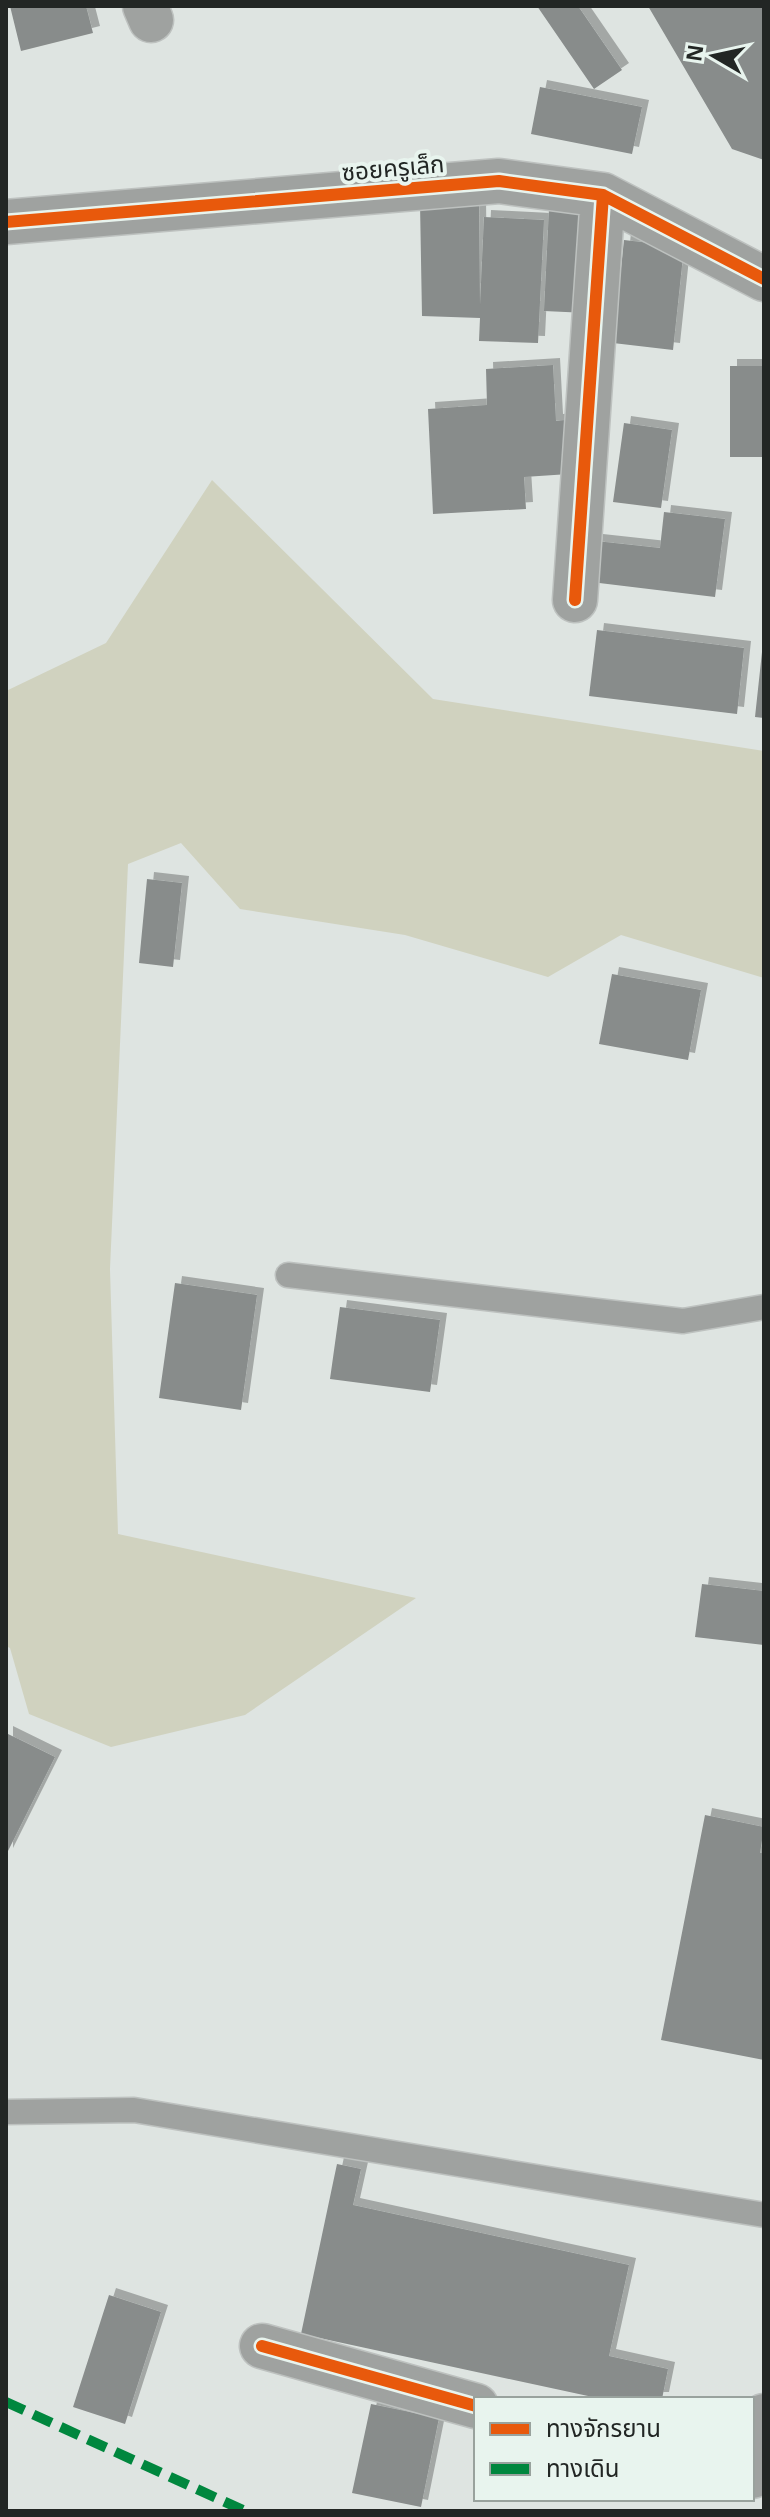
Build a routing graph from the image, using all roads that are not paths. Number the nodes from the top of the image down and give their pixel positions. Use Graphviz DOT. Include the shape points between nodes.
graph roads {
  1 [pos="603,195"];
  2 [pos="6,222"];
  3 [pos="764,279"];
  4 [pos="575,600"];
  5 [pos="288,1275"];
  6 [pos="764,1307"];
  7 [pos="6,2112"];
  8 [pos="764,2215"];
  9 [pos="262,2346"];
  10 [pos="474,2405"];
  11 [pos="764,2416"];
  12 [pos="754,2466"];
  1 -- 2 [label="street, ซอยครูเล็ก" via="499,181"];
  1 -- 3 [label="street, ซอยครูเล็ก"];
  1 -- 4 [label="street"];
  5 -- 6 [label="lane" via="683,1321"];
  7 -- 8 [label="lane" via="134,2110"];
  9 -- 10 [label="street"];
  11 -- 12 [label="street"];
}
